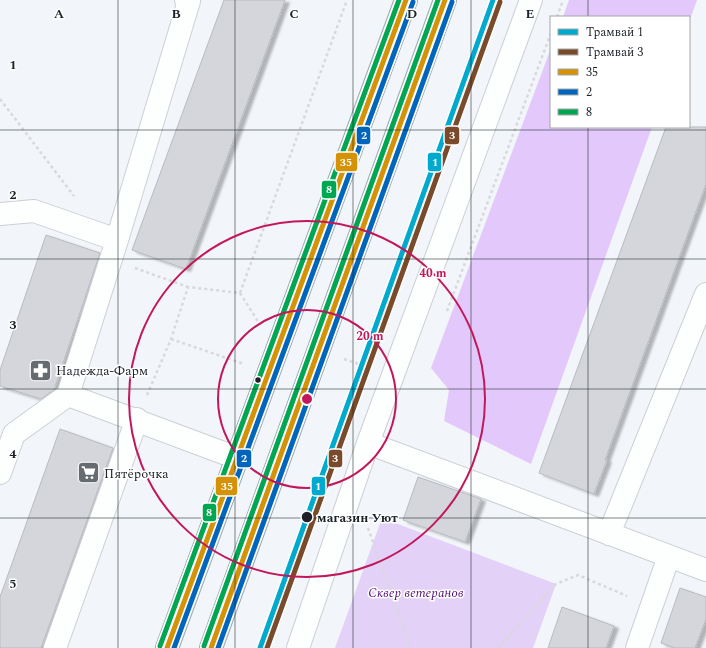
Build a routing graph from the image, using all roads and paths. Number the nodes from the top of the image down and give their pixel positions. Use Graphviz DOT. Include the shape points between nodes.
graph roads {
  1 [pos="186,0"];
  2 [pos="348,0"];
  3 [pos="406,0"];
  4 [pos="445,0"];
  5 [pos="531,0"];
  6 [pos="564,0"];
  7 [pos="557,16"];
  8 [pos="550,36"];
  9 [pos="0,99"];
  10 [pos="76,198"];
  11 [pos="0,214"];
  12 [pos="115,250"];
  13 [pos="188,287"];
  14 [pos="240,293"];
  15 [pos="706,294"];
  16 [pos="446,313"];
  17 [pos="261,327"];
  18 [pos="68,395"];
  19 [pos="137,419"];
  20 [pos="368,443"];
  21 [pos="237,458"];
  22 [pos="0,472"];
  23 [pos="368,527"];
  24 [pos="609,534"];
  25 [pos="670,556"];
  26 [pos="706,570"];
  27 [pos="652,606"];
  28 [pos="55,648"];
  29 [pos="167,648"];
  30 [pos="211,648"];
  31 [pos="298,648"];
  32 [pos="410,648"];
  33 [pos="498,648"];
  34 [pos="637,648"];
  1 -- 12 [label="street" via="189,1"];
  2 -- 14 [label="path"];
  3 -- 21 [label="main road"];
  4 -- 30 [label="main road"];
  5 -- 20 [label="street"];
  6 -- 7 [label="path"];
  8 -- 16 [label="path"];
  9 -- 10 [label="path"];
  11 -- 12 [label="street" via="34,211"];
  12 -- 13 [label="path"];
  12 -- 18 [label="street"];
  13 -- 14 [label="path"];
  13 -- 19 [label="path"];
  14 -- 17 [label="path"];
  15 -- 24 [label="street"];
  18 -- 19 [label="street"];
  18 -- 22 [label="street" via="14,434"];
  19 -- 21 [label="street"];
  19 -- 28 [label="street"];
  20 -- 24 [label="street"];
  20 -- 31 [label="street"];
  21 -- 29 [label="main road"];
  23 -- 32 [label="path"];
  24 -- 25 [label="street"];
  25 -- 26 [label="street"];
  25 -- 27 [label="street"];
  27 -- 33 [label="path" via="578,575 556,584"];
  27 -- 34 [label="street"];
}
